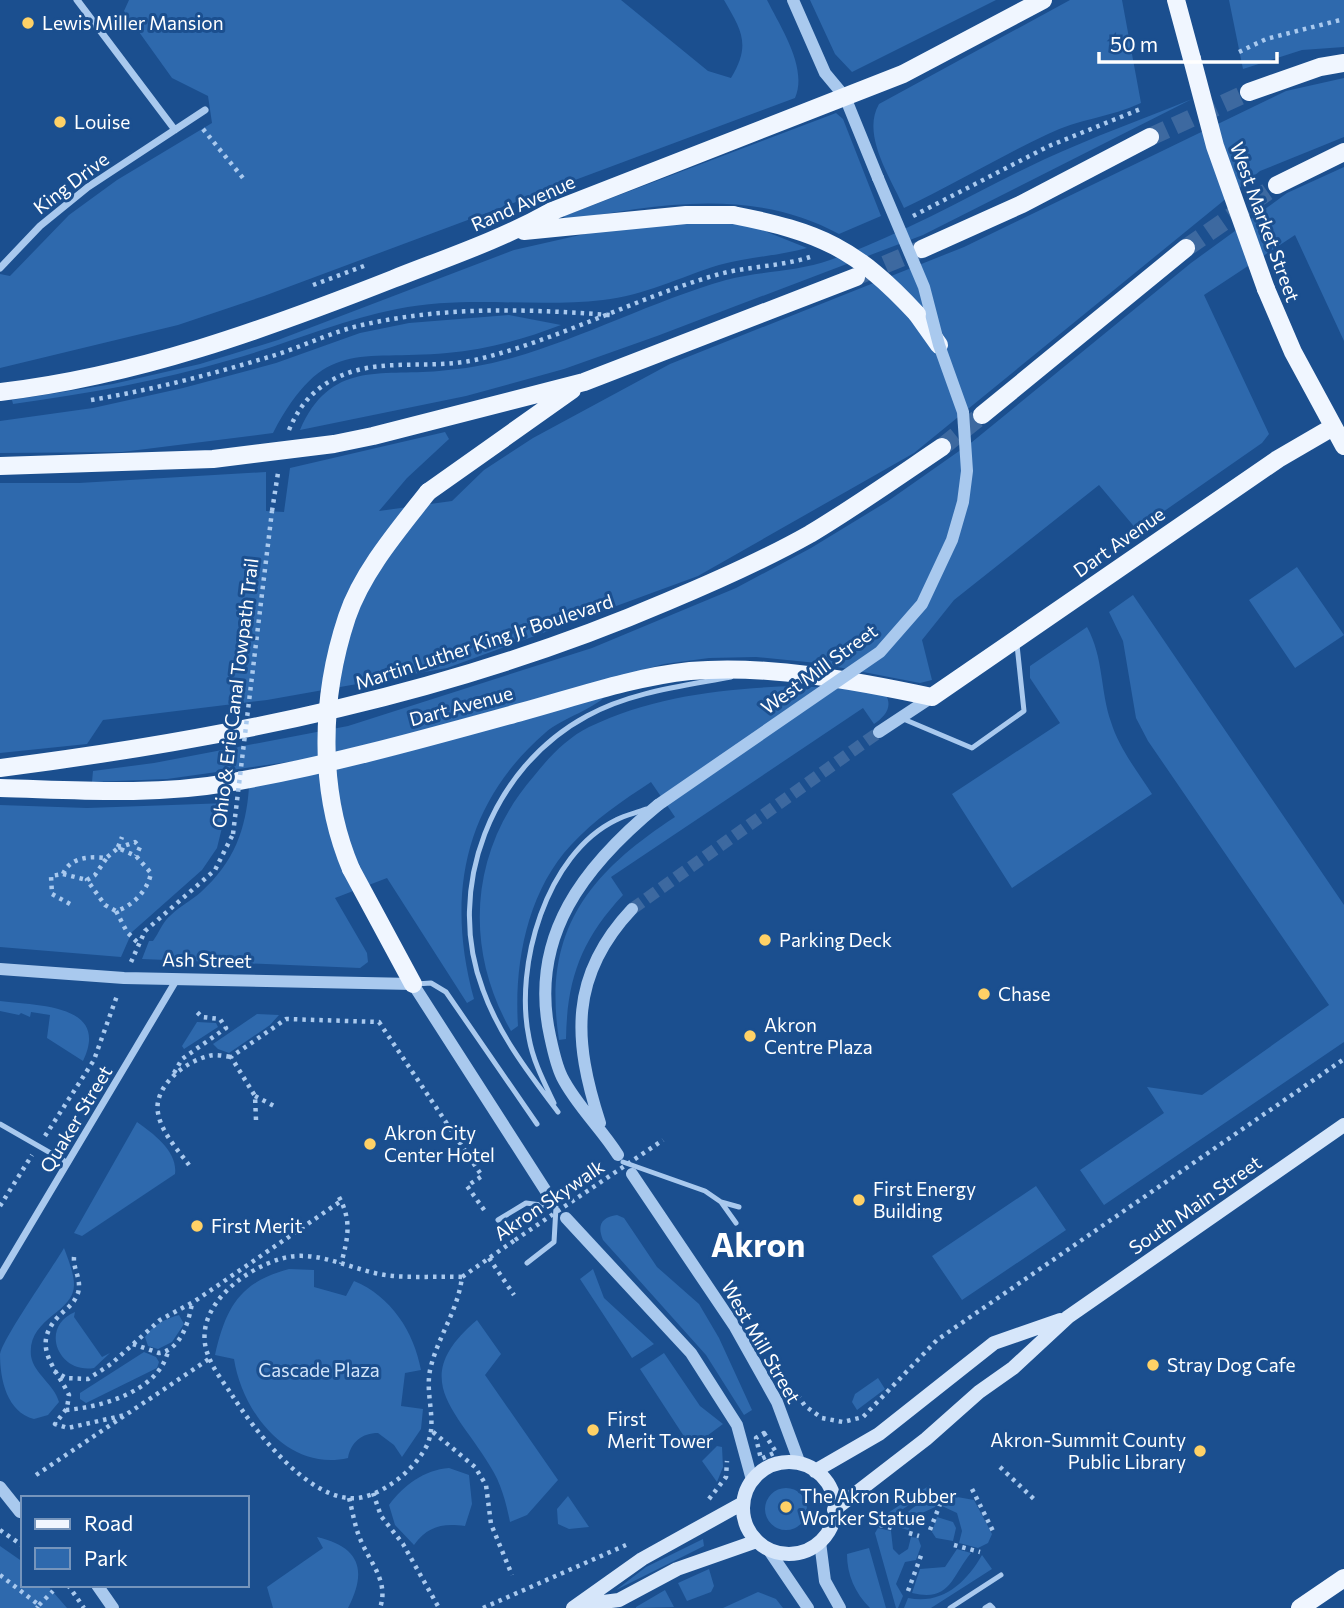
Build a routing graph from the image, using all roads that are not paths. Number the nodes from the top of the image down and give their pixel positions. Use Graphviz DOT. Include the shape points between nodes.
graph roads {
  1 [pos="77,0"];
  2 [pos="793,0"];
  3 [pos="1044,0"];
  4 [pos="1176,0"];
  5 [pos="1344,64"];
  6 [pos="1249,92"];
  7 [pos="845,97"];
  8 [pos="205,110"];
  9 [pos="175,130"];
  10 [pos="1150,137"];
  11 [pos="1344,152"];
  12 [pos="1278,185"];
  13 [pos="514,232"];
  14 [pos="1186,248"];
  15 [pos="922,249"];
  16 [pos="0,268"];
  17 [pos="856,277"];
  18 [pos="939,345"];
  19 [pos="584,382"];
  20 [pos="0,392"];
  21 [pos="982,415"];
  22 [pos="1333,427"];
  23 [pos="1344,446"];
  24 [pos="942,447"];
  25 [pos="0,466"];
  26 [pos="1016,641"];
  27 [pos="758,672"];
  28 [pos="932,697"];
  29 [pos="900,718"];
  30 [pos="879,732"];
  31 [pos="0,768"];
  32 [pos="0,788"];
  33 [pos="658,805"];
  34 [pos="632,908"];
  35 [pos="0,970"];
  36 [pos="177,978"];
  37 [pos="413,984"];
  38 [pos="0,1124"];
  39 [pos="537,1124"];
  40 [pos="1344,1125"];
  41 [pos="602,1130"];
  42 [pos="621,1158"];
  43 [pos="68,1163"];
  44 [pos="632,1174"];
  45 [pos="551,1199"];
  46 [pos="721,1202"];
  47 [pos="739,1207"];
  48 [pos="566,1219"];
  49 [pos="498,1220"];
  50 [pos="736,1223"];
  51 [pos="527,1263"];
  52 [pos="0,1276"];
  53 [pos="1068,1317"];
  54 [pos="800,1464"];
  55 [pos="816,1471"];
  56 [pos="752,1480"];
  57 [pos="0,1487"];
  58 [pos="0,1501"];
  59 [pos="743,1503"];
  60 [pos="834,1510"];
  61 [pos="21,1512"];
  62 [pos="820,1542"];
  63 [pos="762,1545"];
  64 [pos="1001,1575"];
  65 [pos="1344,1578"];
  66 [pos="98,1587"];
  67 [pos="576,1607"];
  68 [pos="113,1608"];
  69 [pos="808,1608"];
  70 [pos="839,1608"];
  71 [pos="950,1608"];
  72 [pos="985,1608"];
  73 [pos="993,1608"];
  74 [pos="1300,1608"];
  1 -- 9 [label="street"];
  2 -- 7 [label="street, West Mill Street" via="825,73"];
  3 -- 7 [label="main road, Rand Avenue" via="960,47"];
  4 -- 22 [label="main road, West Market Street, bridge" via="1215,146 1266,289"];
  5 -- 6 [label="main road"];
  7 -- 13 [label="main road, Rand Avenue" via="550,212"];
  7 -- 18 [label="street, West Mill Street, bridge" via="924,287"];
  8 -- 9 [label="street, King Drive"];
  9 -- 16 [label="street, King Drive" via="88,187 40,226"];
  10 -- 15 [label="main road"];
  11 -- 12 [label="main road"];
  13 -- 18 [label="main road, bridge" via="686,215 733,215 788,226 858,257 887,281"];
  13 -- 20 [label="main road, Rand Avenue" via="234,340 84,379"];
  14 -- 21 [label="main road"];
  17 -- 19 [label="main road"];
  18 -- 33 [label="street, West Mill Street, bridge" via="963,412 967,471 952,540 922,604 880,652"];
  19 -- 25 [label="main road" via="334,444 213,459"];
  19 -- 37 [label="main road, bridge" via="428,492 384,547 347,616 332,678 328,792 338,838 351,869"];
  22 -- 23 [label="main road, West Market Street"];
  22 -- 26 [label="main road, Dart Avenue" via="1278,458"];
  24 -- 31 [label="main road, Martin Luther King Jr Boulevard" via="809,535 701,587 556,645 379,701 151,747"];
  26 -- 28 [label="main road, Dart Avenue"];
  26 -- 29 [label="lane" via="1024,711 972,748"];
  27 -- 28 [label="main road, Dart Avenue" via="853,681"];
  27 -- 32 [label="main road, Dart Avenue" via="692,671 642,679 390,748 225,783 168,790"];
  27 -- 33 [label="lane" via="660,691 590,714 554,737 531,759 486,830 474,864 469,913 473,954 498,1024 558,1112 528,1037 525,997 533,935 564,868 588,841 614,821"];
  28 -- 29 [label="street, Dart Avenue"];
  29 -- 30 [label="street, Dart Avenue"];
  33 -- 41 [label="street, West Mill Street" via="590,871 564,912 549,956 546,1017 554,1053 571,1092"];
  34 -- 41 [label="street" via="598,953 580,1011 585,1078"];
  35 -- 36 [label="street, Ash Street"];
  36 -- 37 [label="street, Ash Street"];
  36 -- 43 [label="street, Quaker Street"];
  37 -- 39 [label="lane" via="431,983 446,992"];
  37 -- 45 [label="street"];
  38 -- 43 [label="lane"];
  40 -- 53 [label="main road, South Main Street"];
  41 -- 42 [label="street, West Mill Street"];
  42 -- 46 [label="lane" via="705,1191"];
  43 -- 52 [label="street, Quaker Street"];
  44 -- 54 [label="street, West Mill Street" via="735,1327 777,1402"];
  46 -- 47 [label="lane"];
  46 -- 50 [label="lane"];
  48 -- 56 [label="street" via="691,1353 737,1425"];
  49 -- 51 [label="lane" via="526,1203 556,1207 554,1242"];
  53 -- 55 [label="main road, South Main Street" via="994,1343 879,1434"];
  53 -- 60 [label="main road, South Main Street" via="1013,1368"];
  54 -- 55 [label="main road"];
  54 -- 56 [label="main road" via="774,1465"];
  55 -- 60 [label="main road" via="833,1495"];
  56 -- 59 [label="main road"];
  57 -- 61 [label="street"];
  58 -- 61 [label="street"];
  59 -- 63 [label="main road" via="748,1530"];
  59 -- 67 [label="main road" via="642,1559"];
  60 -- 62 [label="main road"];
  62 -- 63 [label="main road" via="796,1553"];
  62 -- 70 [label="street" via="825,1581"];
  63 -- 67 [label="main road" via="677,1569 619,1600"];
  63 -- 69 [label="street"];
  64 -- 71 [label="lane"];
  65 -- 74 [label="main road"];
  66 -- 68 [label="street"];
  72 -- 73 [label="lane"];
}
